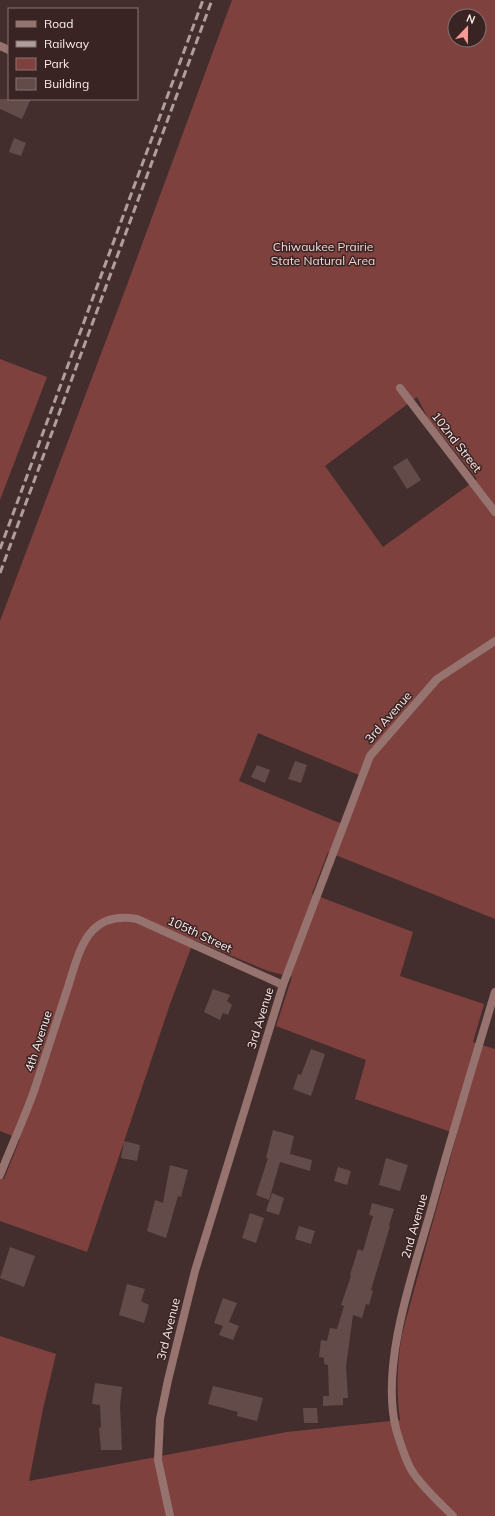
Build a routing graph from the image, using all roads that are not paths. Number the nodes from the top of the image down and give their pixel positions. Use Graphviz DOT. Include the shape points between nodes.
graph roads {
  1 [pos="400,388"];
  2 [pos="495,512"];
  3 [pos="495,641"];
  4 [pos="106,921"];
  5 [pos="283,985"];
  6 [pos="495,992"];
  7 [pos="0,1175"];
  8 [pos="170,1516"];
  9 [pos="453,1516"];
  1 -- 2 [label="street, 102nd Street"];
  3 -- 5 [label="street, 3rd Avenue" via="437,679 370,756"];
  4 -- 5 [label="street, 105th Street" via="115,918 137,919"];
  4 -- 7 [label="street, 4th Avenue" via="91,932 78,957 33,1093"];
  5 -- 8 [label="street, 3rd Avenue" via="196,1271 168,1380 160,1419 158,1460"];
  6 -- 9 [label="street, 2nd Avenue" via="412,1275 394,1355 393,1412 396,1429 411,1470 431,1495"];
}
